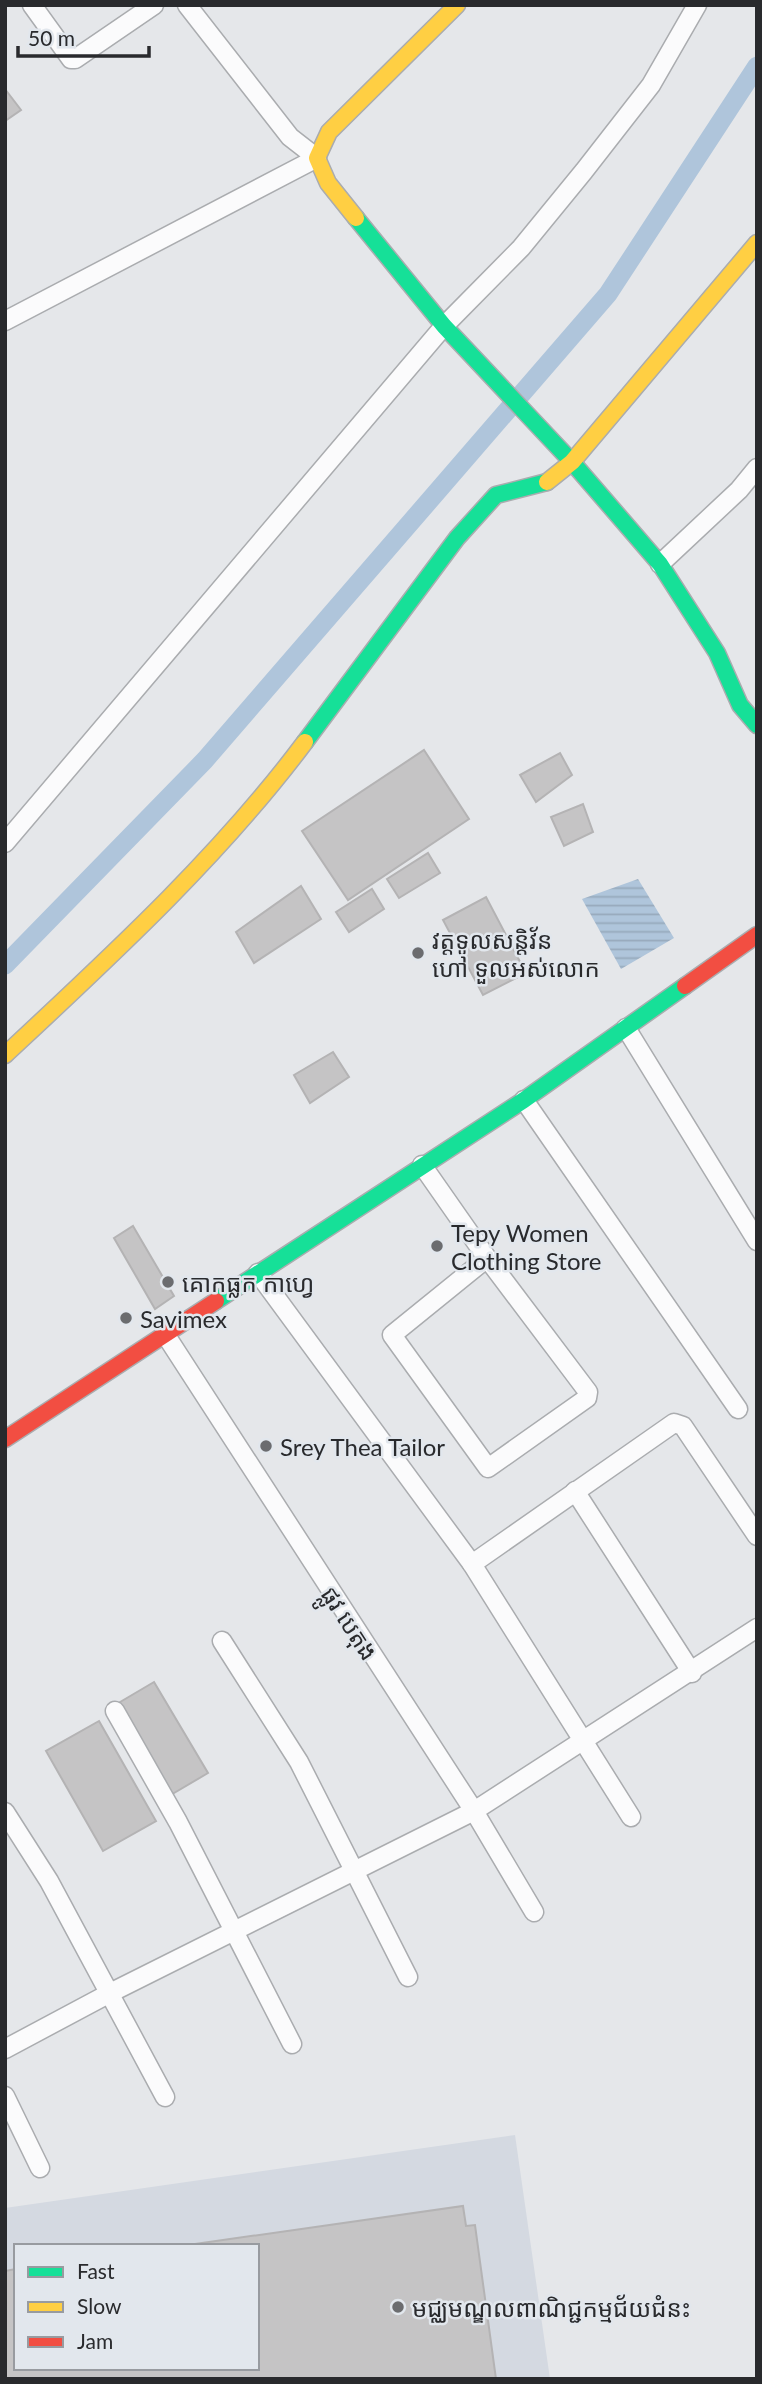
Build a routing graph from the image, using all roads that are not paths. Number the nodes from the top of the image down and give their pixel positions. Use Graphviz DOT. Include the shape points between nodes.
graph roads {
  1 [pos="32,5"];
  2 [pos="155,5"];
  3 [pos="187,5"];
  4 [pos="457,5"];
  5 [pos="697,5"];
  6 [pos="317,158"];
  7 [pos="757,243"];
  8 [pos="5,321"];
  9 [pos="444,326"];
  10 [pos="566,457"];
  11 [pos="757,468"];
  12 [pos="660,564"];
  13 [pos="757,725"];
  14 [pos="5,843"];
  15 [pos="757,936"];
  16 [pos="626,1028"];
  17 [pos="5,1055"];
  18 [pos="524,1100"];
  19 [pos="422,1165"];
  20 [pos="757,1241"];
  21 [pos="487,1258"];
  22 [pos="258,1273"];
  23 [pos="165,1334"];
  24 [pos="738,1409"];
  25 [pos="5,1439"];
  26 [pos="575,1491"];
  27 [pos="757,1536"];
  28 [pos="472,1564"];
  29 [pos="757,1629"];
  30 [pos="222,1641"];
  31 [pos="692,1673"];
  32 [pos="115,1711"];
  33 [pos="584,1741"];
  34 [pos="474,1811"];
  35 [pos="5,1812"];
  36 [pos="631,1817"];
  37 [pos="353,1871"];
  38 [pos="534,1912"];
  39 [pos="233,1931"];
  40 [pos="408,1977"];
  41 [pos="110,1993"];
  42 [pos="292,2044"];
  43 [pos="5,2049"];
  44 [pos="5,2096"];
  45 [pos="165,2097"];
  46 [pos="40,2168"];
  1 -- 2 [label="street" via="75,59"];
  3 -- 6 [label="street" via="290,137"];
  4 -- 6 [label="street" via="329,132"];
  5 -- 9 [label="street" via="651,85 584,172 521,248"];
  6 -- 8 [label="street"];
  6 -- 9 [label="street" via="328,183"];
  7 -- 10 [label="street"];
  9 -- 10 [label="street"];
  9 -- 14 [label="street"];
  10 -- 12 [label="street"];
  10 -- 17 [label="street" via="543,485 496,495 457,538 259,803 88,978"];
  11 -- 12 [label="street"];
  12 -- 13 [label="street" via="717,653 740,705"];
  15 -- 16 [label="street"];
  16 -- 18 [label="street"];
  16 -- 20 [label="street"];
  18 -- 19 [label="street"];
  18 -- 24 [label="street"];
  19 -- 21 [label="street"];
  19 -- 22 [label="street"];
  21 -- 21 [label="street" via="392,1335 485,1467 491,1467 589,1395"];
  22 -- 23 [label="street"];
  22 -- 28 [label="street"];
  23 -- 25 [label="street"];
  23 -- 34 [label="street, ផ្លូវ បេតុង"];
  26 -- 27 [label="street" via="679,1423"];
  26 -- 28 [label="street"];
  26 -- 31 [label="street"];
  28 -- 33 [label="street"];
  29 -- 31 [label="street"];
  30 -- 37 [label="street" via="299,1762"];
  31 -- 33 [label="street"];
  32 -- 39 [label="street"];
  33 -- 34 [label="street"];
  33 -- 36 [label="street"];
  34 -- 37 [label="street"];
  34 -- 38 [label="street, ផ្លូវ បេតុង"];
  35 -- 41 [label="street"];
  37 -- 39 [label="street"];
  37 -- 40 [label="street"];
  39 -- 41 [label="street"];
  39 -- 42 [label="street"];
  41 -- 43 [label="street"];
  41 -- 45 [label="street"];
  44 -- 46 [label="street"];
}
